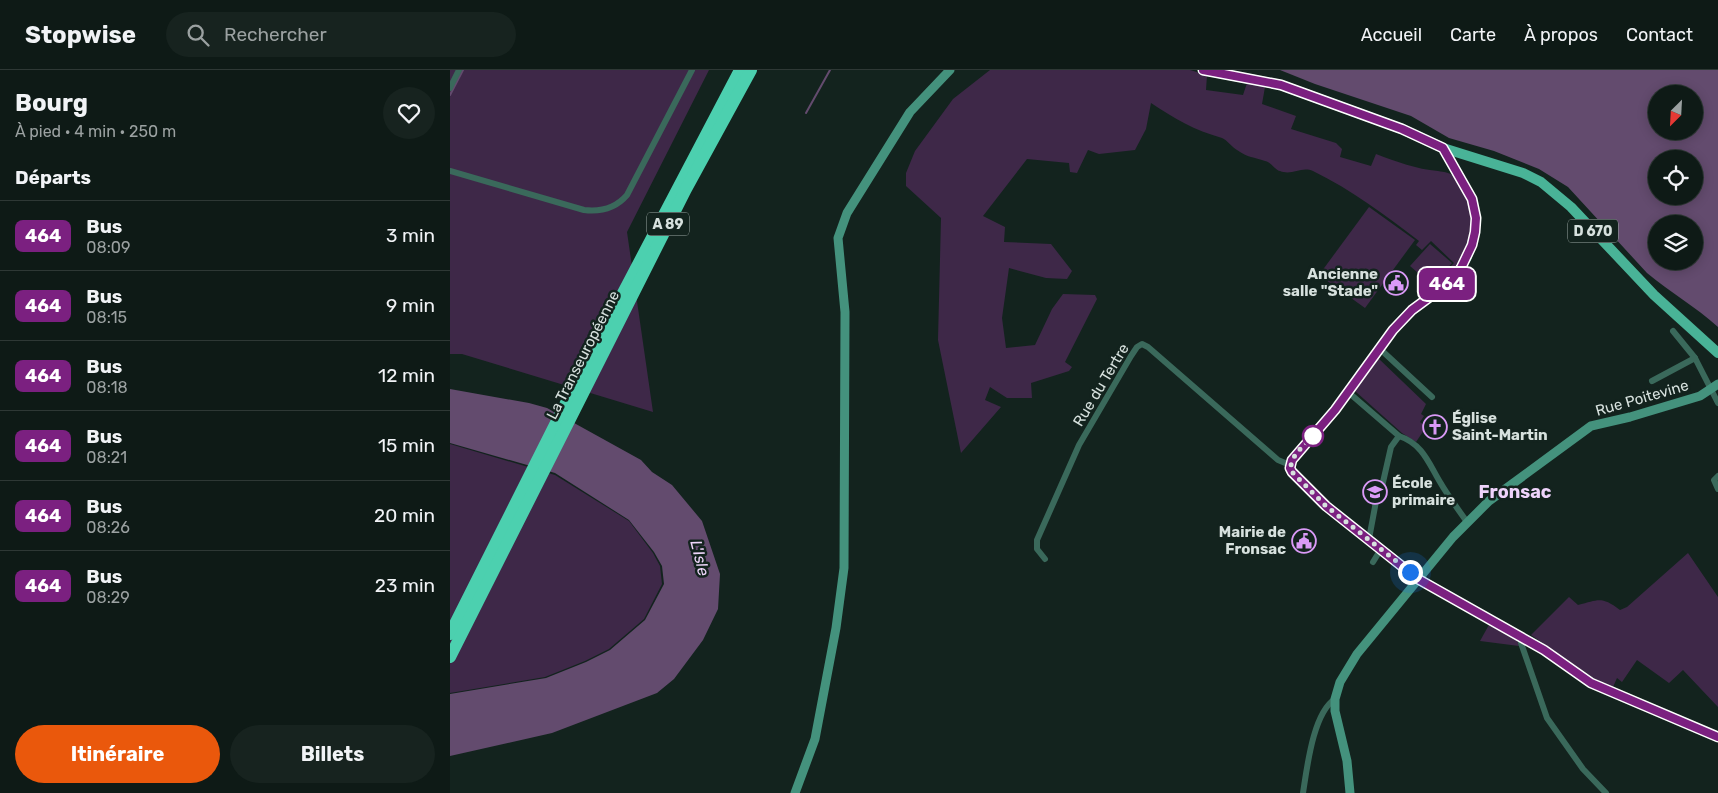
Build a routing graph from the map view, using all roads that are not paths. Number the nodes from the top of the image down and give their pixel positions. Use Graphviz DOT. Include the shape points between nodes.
graph roads {
  1 [pos="460,70"];
  2 [pos="692,70"];
  3 [pos="740,70"];
  4 [pos="751,70"];
  5 [pos="950,70"];
  6 [pos="1203,70"];
  7 [pos="450,88"];
  8 [pos="1443,148"];
  9 [pos="450,171"];
  10 [pos="1673,331"];
  11 [pos="1379,348"];
  12 [pos="1718,353"];
  13 [pos="1695,358"];
  14 [pos="585,377"];
  15 [pos="1652,381"];
  16 [pos="1718,384"];
  17 [pos="1710,390"];
  18 [pos="1348,392"];
  19 [pos="1432,397"];
  20 [pos="1718,403"];
  21 [pos="1399,436"];
  22 [pos="1290,465"];
  23 [pos="1718,476"];
  24 [pos="1718,489"];
  25 [pos="522,501"];
  26 [pos="1467,522"];
  27 [pos="1369,539"];
  28 [pos="1381,550"];
  29 [pos="1045,559"];
  30 [pos="1373,562"];
  31 [pos="1418,579"];
  32 [pos="450,634"];
  33 [pos="1522,637"];
  34 [pos="450,657"];
  35 [pos="1335,699"];
  36 [pos="1718,737"];
  37 [pos="795,793"];
  38 [pos="1303,793"];
  39 [pos="1350,793"];
  40 [pos="1606,793"];
  1 -- 7 [label="street"];
  2 -- 9 [label="street" via="627,195 604,210 584,210"];
  3 -- 14 [label="highway, La Transeuropéenne / A 89"];
  4 -- 14 [label="highway, La Transeuropéenne / A 89"];
  5 -- 37 [label="street" via="898,130 839,231 845,312 844,568 816,739"];
  6 -- 8 [label="main road, D 670" via="1281,85 1402,129"];
  8 -- 11 [label="street" via="1472,199 1476,218 1472,245 1454,279 1412,310"];
  8 -- 12 [label="main road, D 670" via="1523,173 1555,192 1654,296"];
  10 -- 13 [label="street"];
  11 -- 18 [label="street"];
  11 -- 19 [label="street"];
  13 -- 15 [label="street"];
  13 -- 17 [label="street"];
  14 -- 25 [label="highway, La Transeuropéenne / A 89"];
  16 -- 17 [label="street, Rue Poitevine"];
  17 -- 20 [label="street"];
  17 -- 26 [label="street, Rue Poitevine" via="1700,396 1591,426 1518,478"];
  18 -- 21 [label="street"];
  18 -- 22 [label="street"];
  21 -- 26 [label="street" via="1417,446 1427,457"];
  21 -- 27 [label="street" via="1391,447"];
  22 -- 27 [label="street" via="1292,472 1326,506"];
  22 -- 29 [label="street, Rue du Tertre" via="1278,460 1142,344 1136,347 1121,372 1059,487 1037,540 1037,549"];
  23 -- 24 [label="street" via="1714,480"];
  25 -- 32 [label="highway, La Transeuropéenne / A 89"];
  25 -- 34 [label="highway, La Transeuropéenne / A 89"];
  26 -- 31 [label="street, Rue Poitevine"];
  27 -- 28 [label="street"];
  28 -- 30 [label="street"];
  28 -- 31 [label="street"];
  31 -- 33 [label="street"];
  31 -- 35 [label="street, Rue Poitevine" via="1351,662"];
  33 -- 36 [label="street" via="1591,683"];
  33 -- 40 [label="street" via="1521,643 1547,718 1583,769"];
  35 -- 38 [label="street" via="1328,705 1311,746"];
  35 -- 39 [label="street" via="1348,760"];
}
